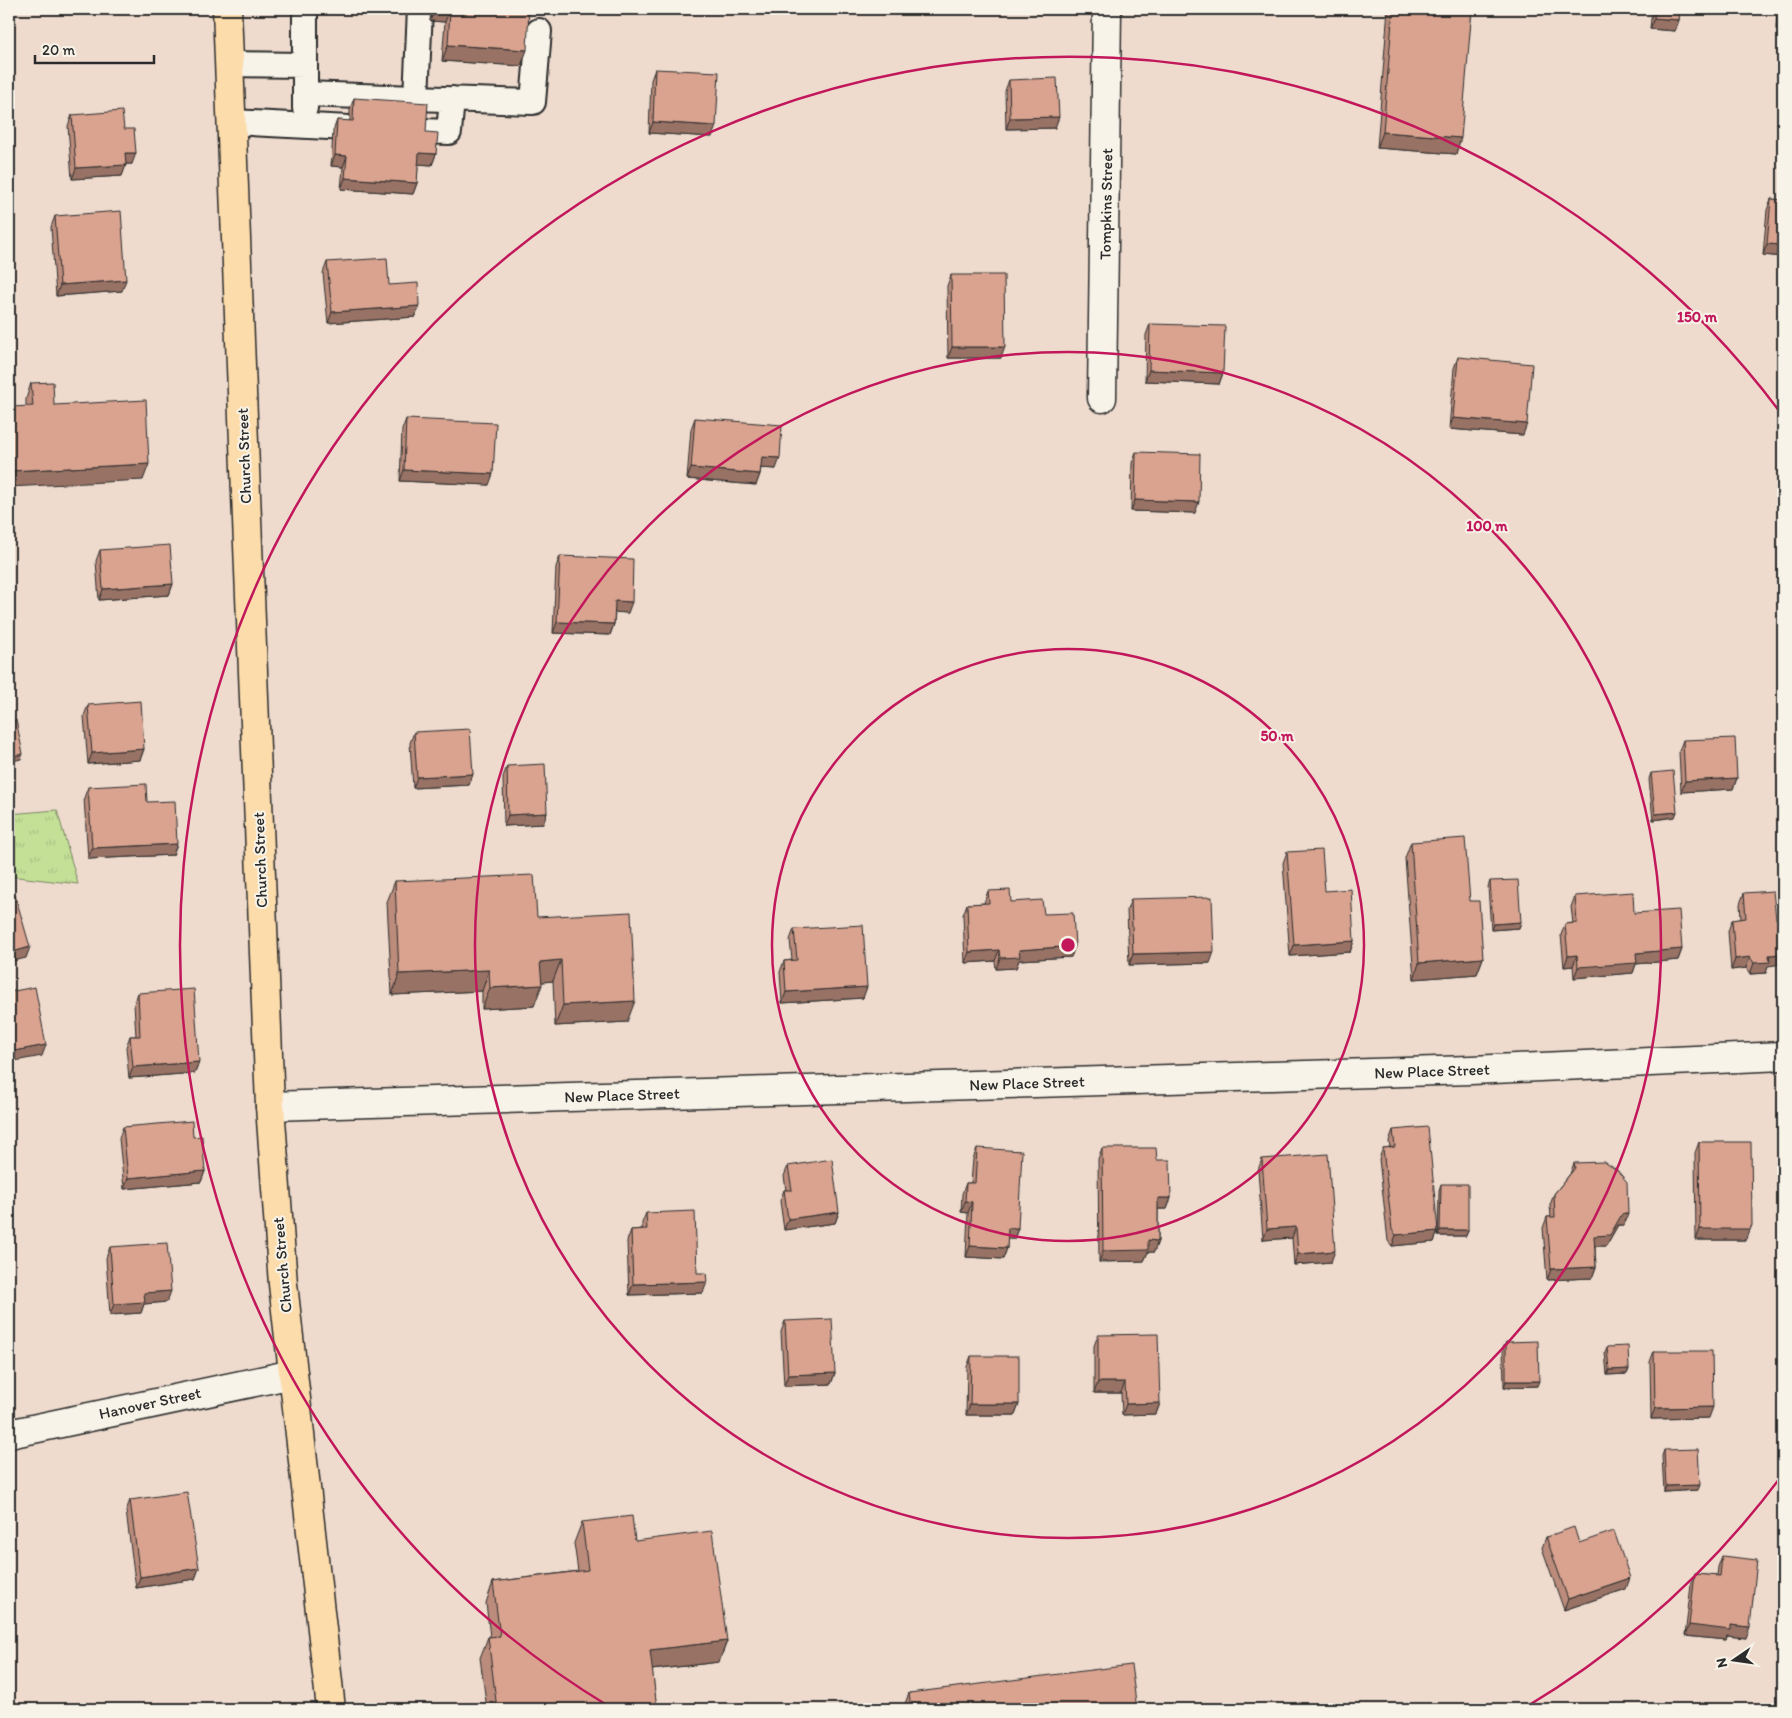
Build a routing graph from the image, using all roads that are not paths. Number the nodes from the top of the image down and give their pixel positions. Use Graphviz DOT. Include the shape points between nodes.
graph roads {
  1 [pos="227,9"];
  2 [pos="305,9"];
  3 [pos="420,9"];
  4 [pos="1107,9"];
  5 [pos="538,31"];
  6 [pos="228,64"];
  7 [pos="304,65"];
  8 [pos="305,94"];
  9 [pos="416,98"];
  10 [pos="452,99"];
  11 [pos="231,122"];
  12 [pos="304,125"];
  13 [pos="349,128"];
  14 [pos="422,131"];
  15 [pos="1102,398"];
  16 [pos="1783,1056"];
  17 [pos="270,1106"];
  18 [pos="292,1374"];
  19 [pos="9,1434"];
  20 [pos="331,1709"];
  1 -- 6 [label="main road, Church Street"];
  2 -- 7 [label="lane"];
  3 -- 9 [label="lane"];
  4 -- 15 [label="street, Tompkins Street"];
  5 -- 10 [label="lane" via="533,102"];
  6 -- 7 [label="lane"];
  6 -- 11 [label="main road, Church Street"];
  7 -- 8 [label="lane"];
  8 -- 9 [label="lane"];
  8 -- 12 [label="lane"];
  9 -- 10 [label="lane"];
  10 -- 14 [label="lane" via="449,132"];
  11 -- 12 [label="lane"];
  11 -- 17 [label="main road, Church Street"];
  12 -- 13 [label="lane"];
  16 -- 17 [label="street, New Place Street" via="1470,1070"];
  17 -- 18 [label="main road, Church Street" via="282,1284"];
  18 -- 19 [label="street, Hanover Street"];
  18 -- 20 [label="main road, Church Street"];
}
